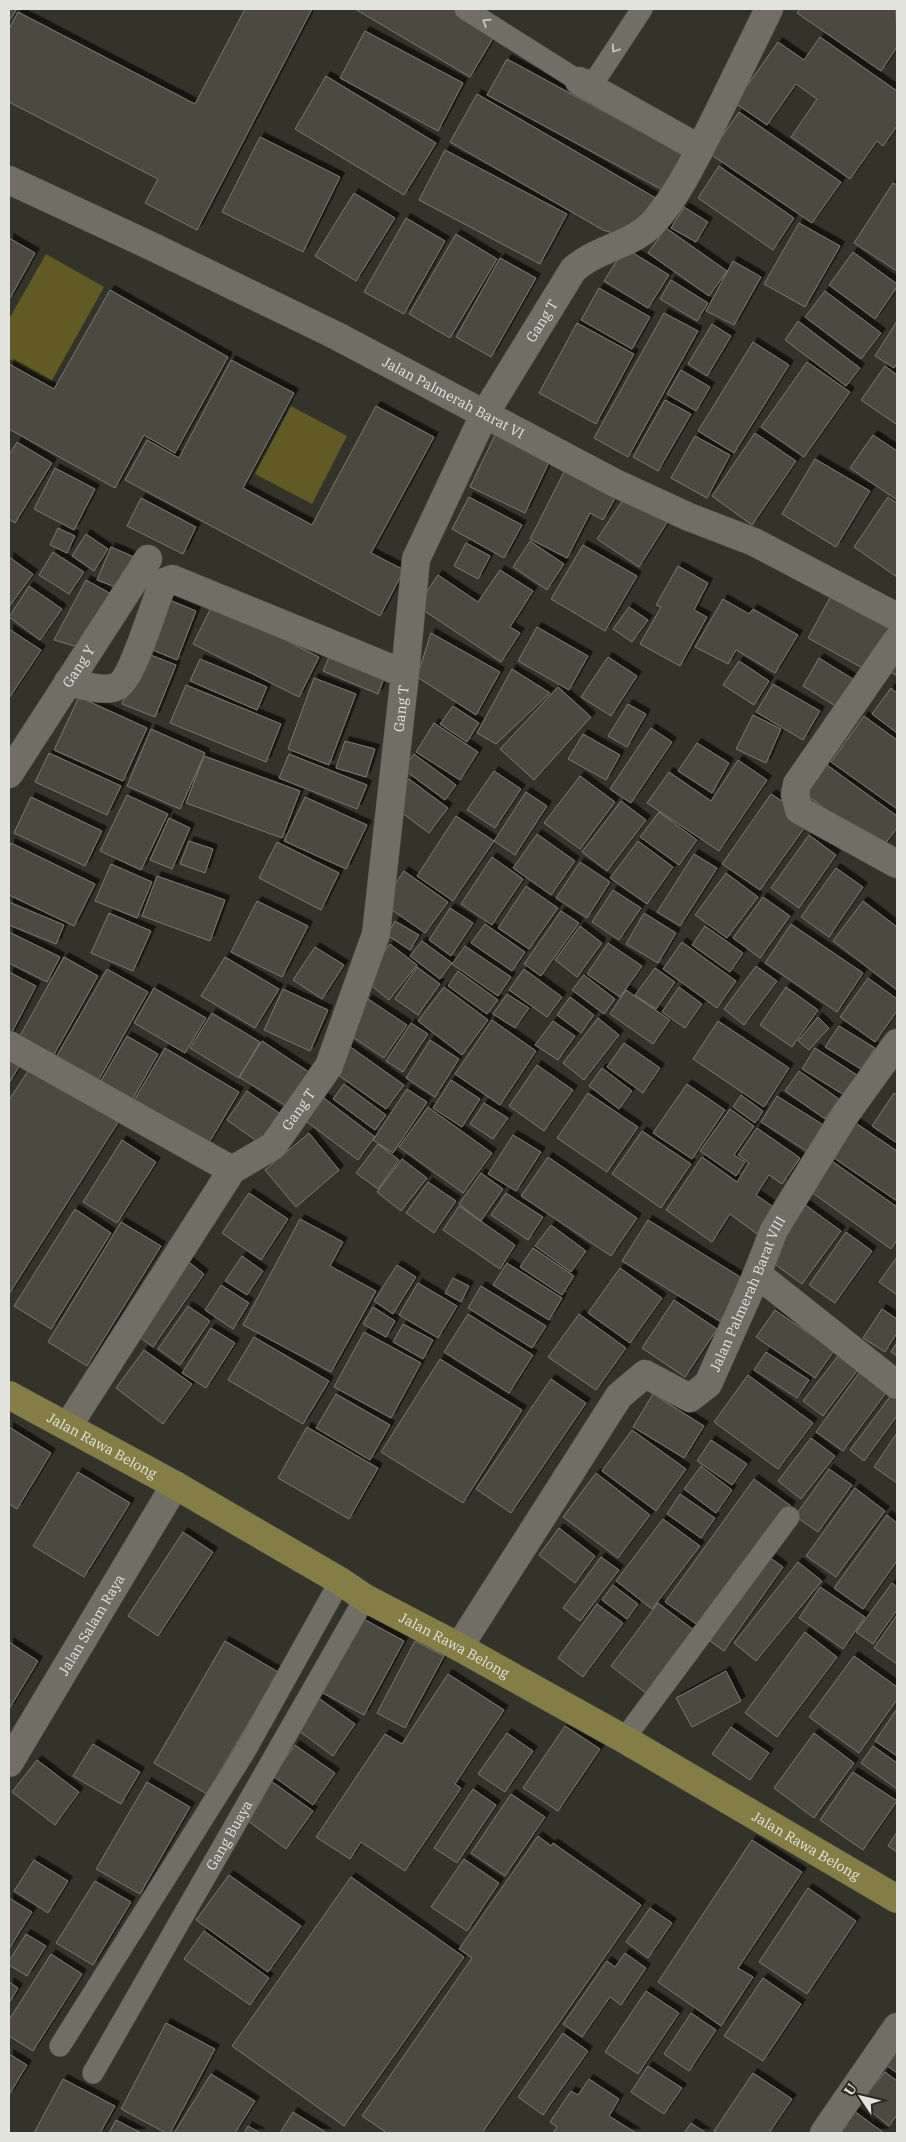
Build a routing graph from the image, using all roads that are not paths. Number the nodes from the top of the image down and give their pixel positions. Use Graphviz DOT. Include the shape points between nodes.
graph roads {
  1 [pos="465,9"];
  2 [pos="642,9"];
  3 [pos="769,9"];
  4 [pos="579,81"];
  5 [pos="700,149"];
  6 [pos="9,180"];
  7 [pos="476,410"];
  8 [pos="148,559"];
  9 [pos="897,617"];
  10 [pos="897,640"];
  11 [pos="405,674"];
  12 [pos="68,682"];
  13 [pos="9,774"];
  14 [pos="897,864"];
  15 [pos="897,1043"];
  16 [pos="9,1045"];
  17 [pos="232,1170"];
  18 [pos="757,1274"];
  19 [pos="897,1385"];
  20 [pos="9,1395"];
  21 [pos="68,1426"];
  22 [pos="175,1485"];
  23 [pos="789,1517"];
  24 [pos="340,1581"];
  25 [pos="365,1598"];
  26 [pos="459,1647"];
  27 [pos="624,1740"];
  28 [pos="9,1763"];
  29 [pos="897,1899"];
  30 [pos="897,2027"];
  31 [pos="60,2046"];
  32 [pos="93,2073"];
  33 [pos="824,2133"];
  4 -- 1 [label="lane, one-way"];
  2 -- 4 [label="lane, one-way" via="596,79"];
  3 -- 5 [label="street, Gang T"];
  4 -- 5 [label="street"];
  5 -- 7 [label="street, Gang T" via="671,200 651,225 634,237 585,260 573,270"];
  6 -- 7 [label="street, Jalan Palmerah Barat VI" via="334,335"];
  7 -- 9 [label="street, Jalan Palmerah Barat VI" via="615,483 754,542"];
  7 -- 11 [label="street, Gang T" via="416,559"];
  8 -- 12 [label="street, Gang Y"];
  10 -- 14 [label="street" via="797,784 794,795 799,810"];
  11 -- 12 [label="street" via="172,579 164,582 130,670 119,685 107,688"];
  11 -- 17 [label="street, Gang T" via="376,934 329,1066 273,1146"];
  12 -- 13 [label="street, Gang Y"];
  15 -- 18 [label="street, Jalan Palmerah Barat VIII" via="845,1114 774,1230"];
  16 -- 17 [label="street"];
  17 -- 21 [label="street, Gang T"];
  18 -- 19 [label="street"];
  18 -- 26 [label="street, Jalan Palmerah Barat VIII" via="708,1384 690,1398 645,1374 620,1396"];
  20 -- 21 [label="main road, Jalan Rawa Belong"];
  21 -- 22 [label="main road, Jalan Rawa Belong"];
  22 -- 24 [label="main road, Jalan Rawa Belong"];
  22 -- 28 [label="street, Jalan Salam Raya"];
  23 -- 27 [label="lane"];
  24 -- 25 [label="main road, Jalan Rawa Belong"];
  24 -- 31 [label="lane" via="244,1753"];
  25 -- 26 [label="main road, Jalan Rawa Belong"];
  25 -- 32 [label="lane, Gang Buaya"];
  26 -- 27 [label="main road, Jalan Rawa Belong"];
  27 -- 29 [label="main road, Jalan Rawa Belong"];
  30 -- 33 [label="street"];
}
